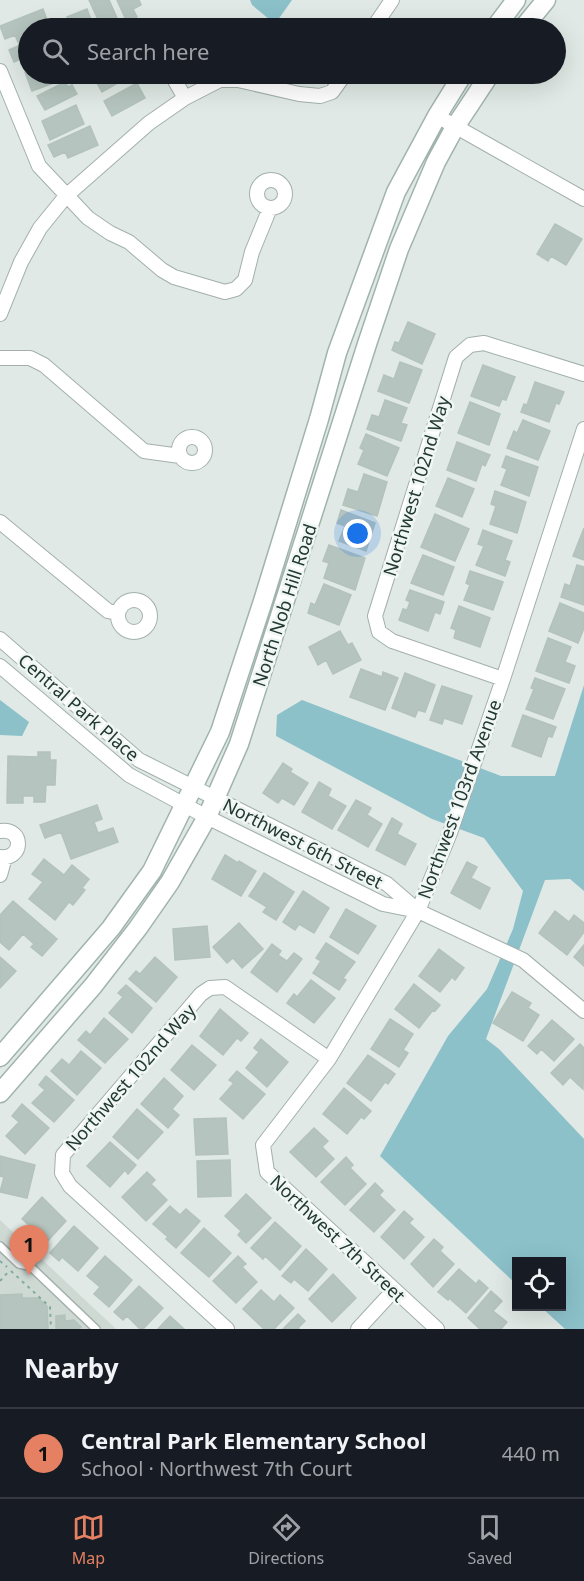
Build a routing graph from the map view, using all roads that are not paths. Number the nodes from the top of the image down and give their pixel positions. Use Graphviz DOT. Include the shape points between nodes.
graph roads {
  1 [pos="392,0"];
  2 [pos="516,0"];
  3 [pos="546,0"];
  4 [pos="380,18"];
  5 [pos="502,18"];
  6 [pos="531,18"];
  7 [pos="0,71"];
  8 [pos="177,84"];
  9 [pos="212,84"];
  10 [pos="255,84"];
  11 [pos="338,84"];
  12 [pos="457,84"];
  13 [pos="483,84"];
  14 [pos="185,98"];
  15 [pos="436,116"];
  16 [pos="455,127"];
  17 [pos="66,196"];
  18 [pos="584,199"];
  19 [pos="270,208"];
  20 [pos="0,314"];
  21 [pos="0,358"];
  22 [pos="0,362"];
  23 [pos="0,372"];
  24 [pos="584,374"];
  25 [pos="584,429"];
  26 [pos="180,456"];
  27 [pos="0,522"];
  28 [pos="117,613"];
  29 [pos="0,639"];
  30 [pos="0,666"];
  31 [pos="503,678"];
  32 [pos="194,787"];
  33 [pos="216,799"];
  34 [pos="185,805"];
  35 [pos="207,817"];
  36 [pos="0,831"];
  37 [pos="3,857"];
  38 [pos="0,875"];
  39 [pos="418,911"];
  40 [pos="584,1011"];
  41 [pos="0,1057"];
  42 [pos="329,1059"];
  43 [pos="0,1093"];
  44 [pos="267,1172"];
  45 [pos="0,1246"];
  46 [pos="394,1290"];
  47 [pos="96,1329"];
  48 [pos="227,1329"];
  49 [pos="358,1329"];
  50 [pos="437,1329"];
  1 -- 4 [label="street"];
  2 -- 5 [label="main road"];
  3 -- 6 [label="main road"];
  7 -- 17 [label="street" via="39,166"];
  8 -- 14 [label="street"];
  9 -- 14 [label="street"];
  10 -- 11 [label="street" via="320,96 332,92"];
  12 -- 15 [label="main road, North Nob Hill Road"];
  13 -- 16 [label="main road, North Nob Hill Road"];
  14 -- 17 [label="street" via="149,123"];
  15 -- 16 [label="street"];
  15 -- 32 [label="main road, North Nob Hill Road" via="396,192 337,353 220,732"];
  16 -- 18 [label="street"];
  16 -- 33 [label="main road, North Nob Hill Road" via="399,249 243,733"];
  17 -- 19 [label="street" via="88,218 129,242 162,270 225,292 236,289 245,280"];
  17 -- 20 [label="street" via="40,228"];
  21 -- 26 [label="street" via="30,358 44,365 144,451"];
  22 -- 23 [label="street"];
  24 -- 31 [label="street, Northwest 102nd Way" via="484,343 470,345 456,357 375,616 379,632 392,641"];
  25 -- 31 [label="street, Northwest 103rd Avenue"];
  27 -- 28 [label="street" via="108,611"];
  29 -- 32 [label="street, Central Park Place" via="139,760"];
  30 -- 34 [label="street, Central Park Place" via="129,775"];
  31 -- 39 [label="street, Northwest 103rd Avenue" via="450,833"];
  32 -- 33 [label="street, Central Park Place"];
  32 -- 34 [label="main road, North Nob Hill Road"];
  33 -- 35 [label="main road, North Nob Hill Road"];
  33 -- 39 [label="street, Northwest 6th Street" via="387,884"];
  34 -- 35 [label="street, Central Park Place"];
  34 -- 41 [label="main road, North Nob Hill Road" via="152,871 111,928"];
  35 -- 39 [label="street, Northwest 6th Street" via="383,904"];
  35 -- 43 [label="main road, North Nob Hill Road" via="138,928"];
  36 -- 37 [label="street" via="14,833 18,843 15,853"];
  37 -- 38 [label="street"];
  39 -- 40 [label="street, Northwest 6th Street" via="523,960"];
  39 -- 42 [label="street, Northwest 103rd Avenue"];
  42 -- 44 [label="street, Northwest 103rd Avenue" via="263,1145"];
  42 -- 48 [label="street, Northwest 102nd Way" via="225,987 210,988 63,1155 62,1173 70,1186"];
  44 -- 46 [label="street, Northwest 7th Street"];
  45 -- 47 [label="lane" via="19,1264 32,1267"];
  46 -- 49 [label="street"];
  46 -- 50 [label="street, Northwest 7th Street"];
}
